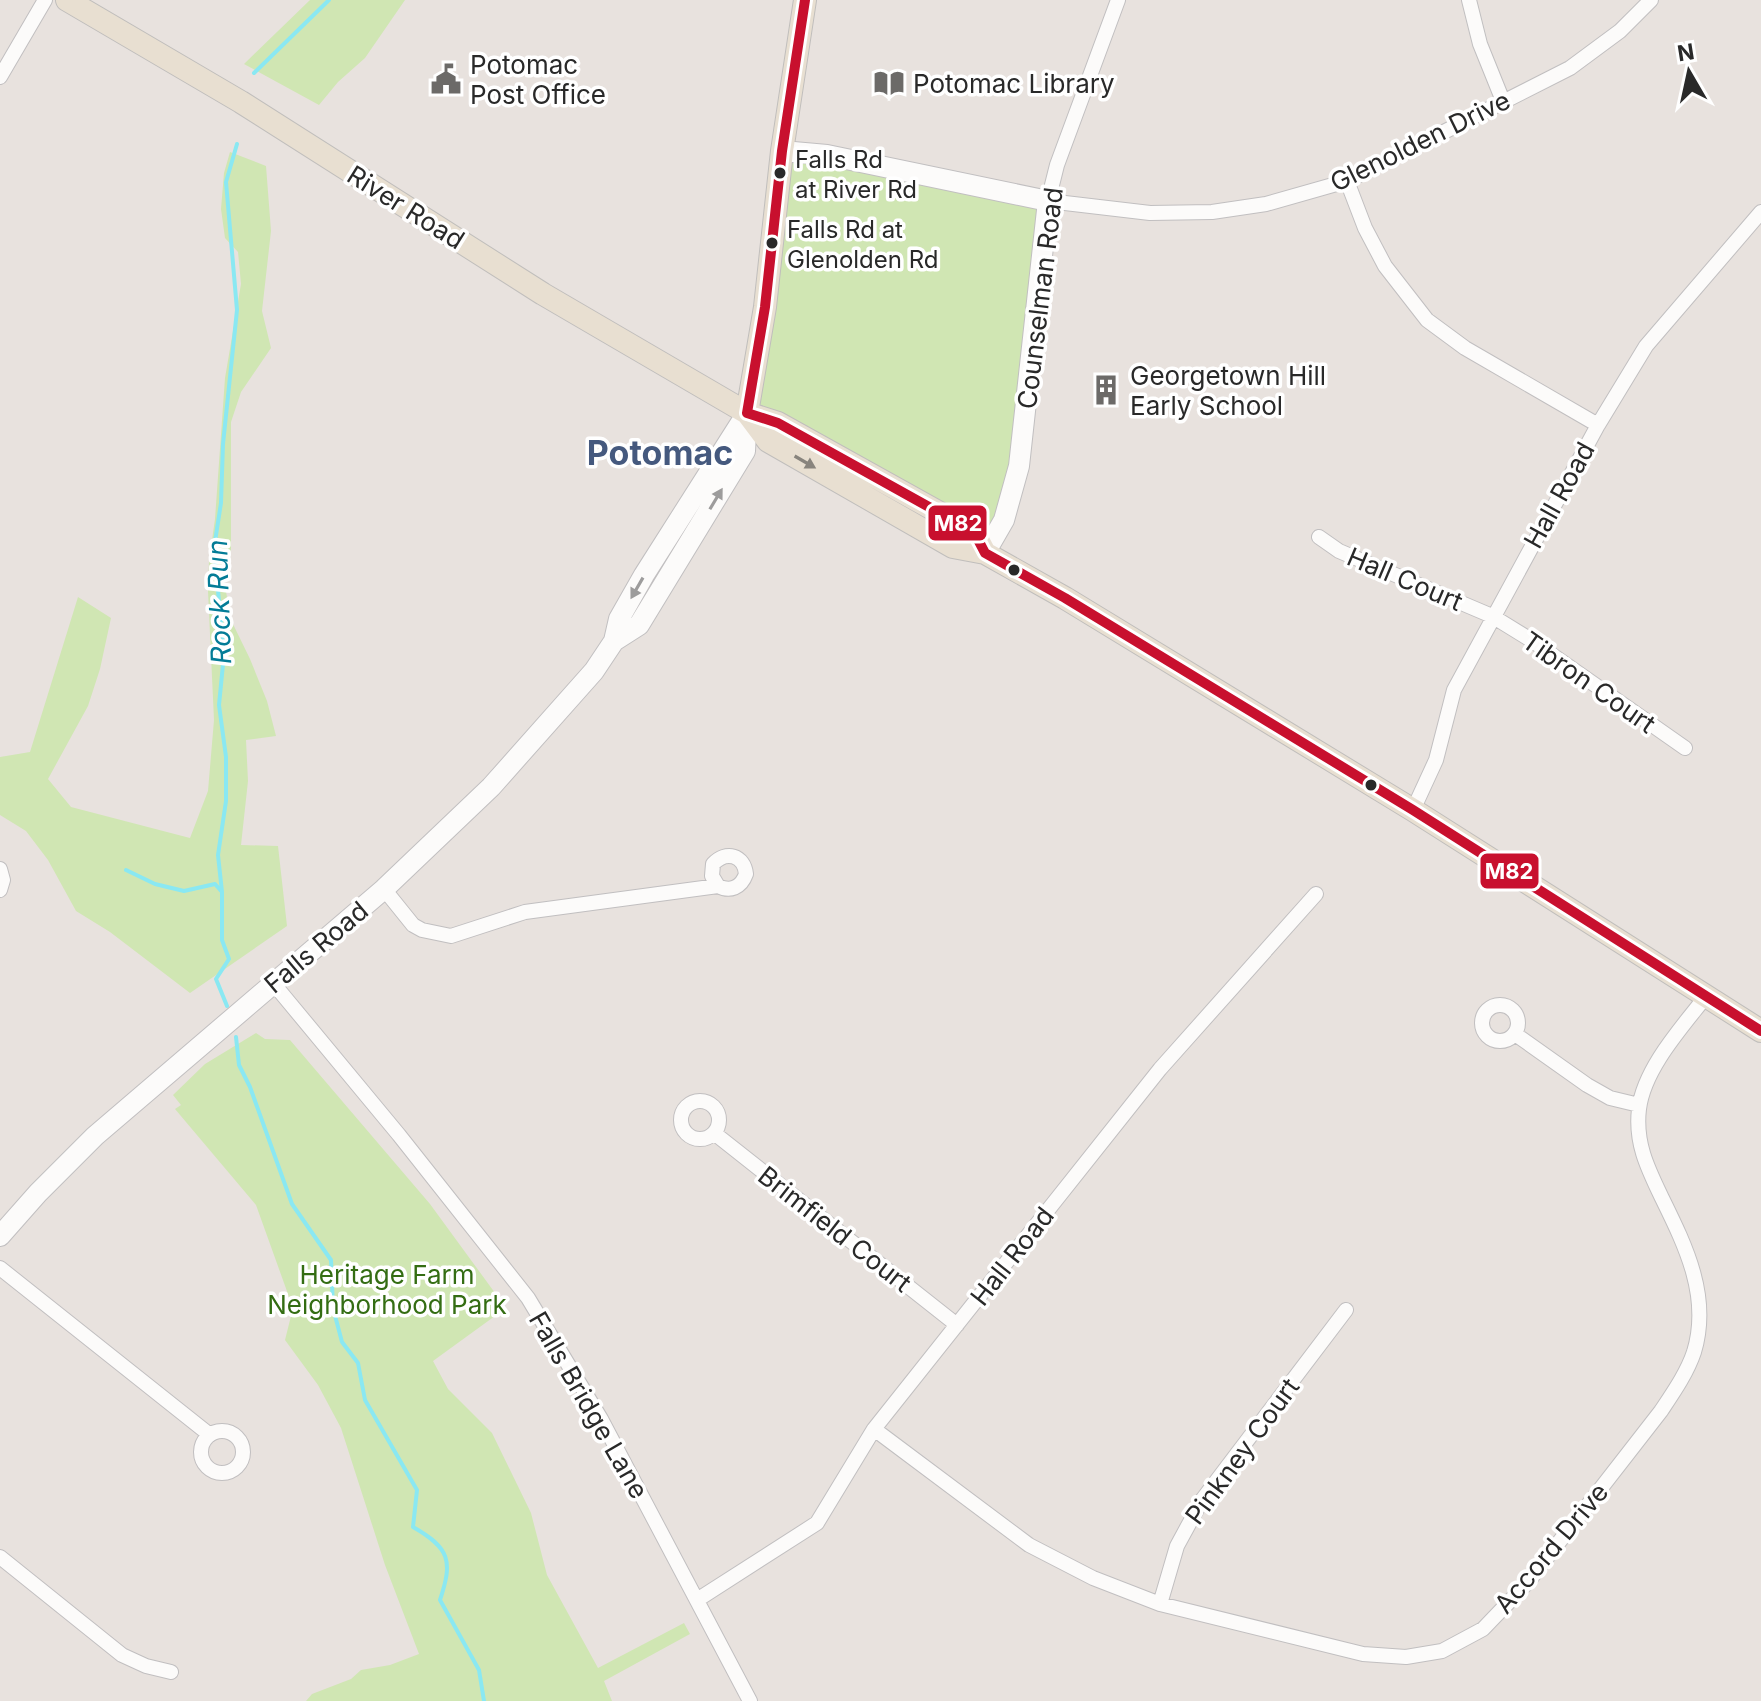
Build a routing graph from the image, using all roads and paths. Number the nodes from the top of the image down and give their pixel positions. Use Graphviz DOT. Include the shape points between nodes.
graph roads {
  1 [pos="45,0"];
  2 [pos="67,0"];
  3 [pos="805,0"];
  4 [pos="1118,0"];
  5 [pos="1469,0"];
  6 [pos="1651,0"];
  7 [pos="0,77"];
  8 [pos="1503,101"];
  9 [pos="782,151"];
  10 [pos="1347,181"];
  11 [pos="1048,201"];
  12 [pos="1761,212"];
  13 [pos="747,413"];
  14 [pos="1598,425"];
  15 [pos="1319,537"];
  16 [pos="985,553"];
  17 [pos="1492,616"];
  18 [pos="1685,748"];
  19 [pos="1413,810"];
  20 [pos="0,869"];
  21 [pos="718,886"];
  22 [pos="384,889"];
  23 [pos="0,890"];
  24 [pos="1316,894"];
  25 [pos="273,983"];
  26 [pos="1707,995"];
  27 [pos="1761,1031"];
  28 [pos="1515,1034"];
  29 [pos="1639,1105"];
  30 [pos="714,1133"];
  31 [pos="0,1236"];
  32 [pos="0,1268"];
  33 [pos="1346,1310"];
  34 [pos="957,1325"];
  35 [pos="874,1429"];
  36 [pos="210,1435"];
  37 [pos="0,1557"];
  38 [pos="697,1600"];
  39 [pos="1160,1604"];
  40 [pos="171,1672"];
  41 [pos="750,1701"];
  1 -- 7 [label="street"];
  2 -- 13 [label="main road, River Road" via="241,102 543,294"];
  3 -- 9 [label="main road, Falls Road"];
  4 -- 11 [label="street, Counselman Road"];
  5 -- 8 [label="street"];
  6 -- 8 [label="street, Glenolden Drive" via="1570,68"];
  8 -- 10 [label="street, Glenolden Drive"];
  9 -- 11 [label="main road, Glenolden Drive" via="827,155"];
  9 -- 13 [label="main road, Falls Road"];
  10 -- 11 [label="street, Glenolden Drive" via="1266,204 1212,212 1150,213"];
  10 -- 14 [label="street" via="1385,266 1427,320"];
  11 -- 16 [label="main road, Counselman Road" via="1019,466 1004,520"];
  12 -- 14 [label="street, Hall Road" via="1646,346"];
  13 -- 16 [label="main road, River Road" via="768,441 953,547"];
  13 -- 22 [label="main road, Falls Road" via="644,575 594,671 491,787"];
  14 -- 17 [label="street, Hall Road"];
  15 -- 17 [label="street, Hall Court" via="1339,551"];
  16 -- 19 [label="main road, River Road"];
  17 -- 18 [label="street, Tibron Court"];
  17 -- 19 [label="street, Hall Road" via="1454,690 1436,760"];
  19 -- 26 [label="main road, River Road"];
  20 -- 23 [label="street"];
  21 -- 22 [label="street" via="525,912 451,936 413,925"];
  22 -- 25 [label="main road, Falls Road"];
  24 -- 34 [label="street, Hall Road" via="1160,1069"];
  25 -- 31 [label="main road, Falls Road" via="95,1136"];
  25 -- 38 [label="street, Falls Bridge Lane" via="528,1298 601,1419"];
  26 -- 27 [label="main road, River Road"];
  26 -- 29 [label="street, Accord Drive" via="1658,1058"];
  28 -- 29 [label="street" via="1587,1085"];
  29 -- 39 [label="street, Accord Drive" via="1644,1160 1695,1275 1699,1315 1694,1352 1661,1411 1528,1582 1492,1620 1442,1651 1406,1657 1363,1654"];
  30 -- 34 [label="street, Brimfield Court"];
  32 -- 36 [label="street"];
  33 -- 39 [label="street, Pinkney Court" via="1202,1500 1177,1546"];
  34 -- 35 [label="street, Hall Road"];
  35 -- 38 [label="street, Hall Road" via="817,1523"];
  35 -- 39 [label="street, Accord Drive" via="1029,1545"];
  37 -- 40 [label="street" via="122,1655"];
  38 -- 41 [label="street, Falls Bridge Lane"];
}
